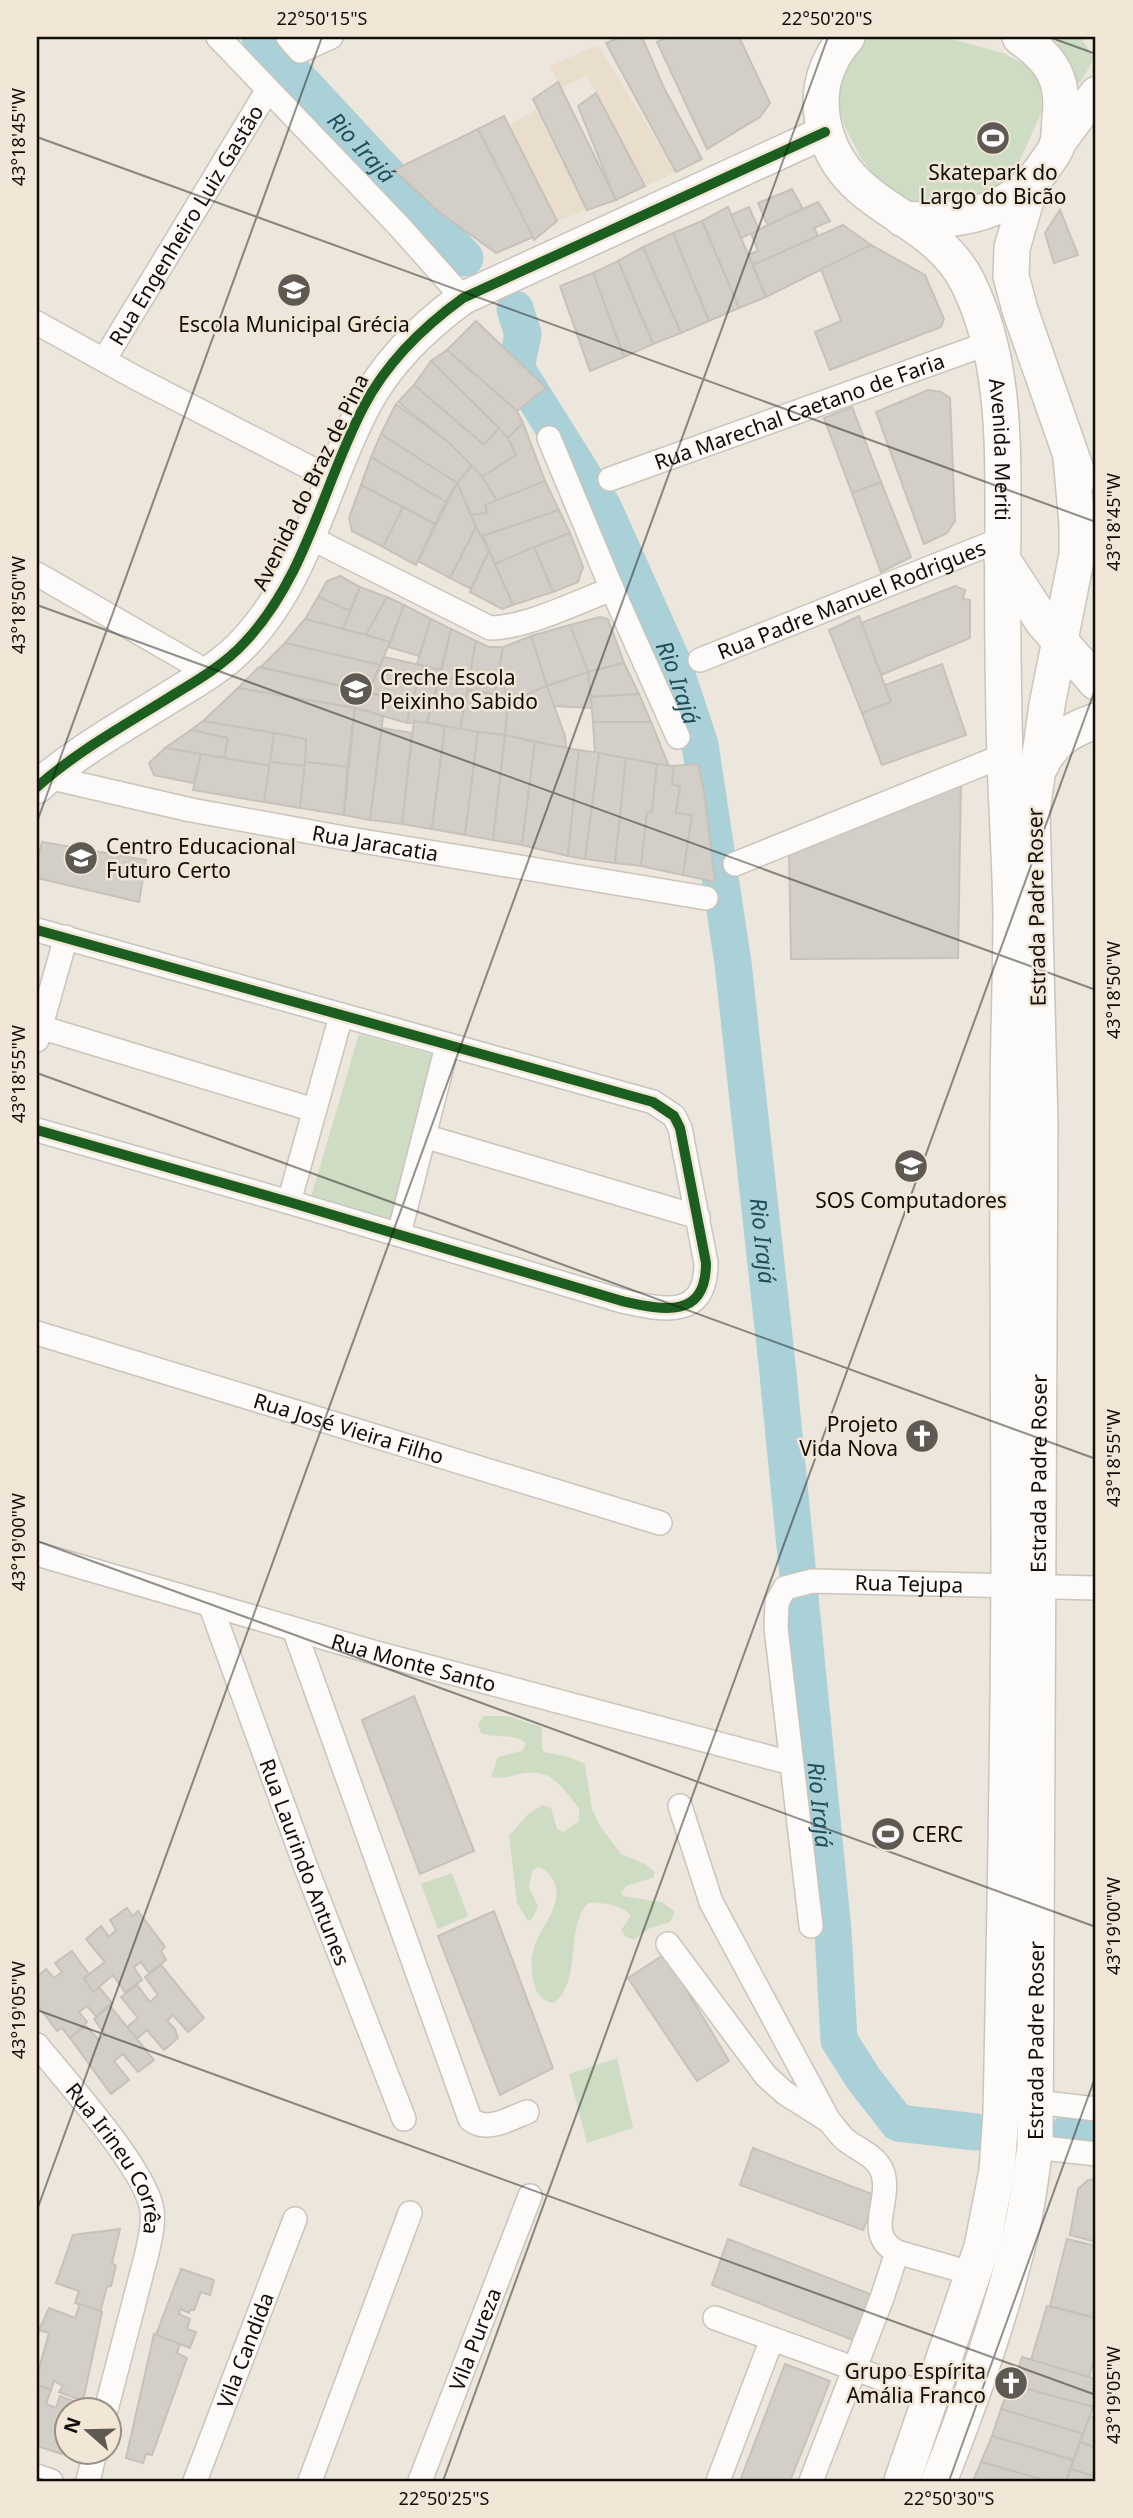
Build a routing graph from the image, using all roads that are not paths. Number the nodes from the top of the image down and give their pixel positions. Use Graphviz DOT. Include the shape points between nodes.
graph roads {
  1 [pos="218,37"];
  2 [pos="331,37"];
  3 [pos="818,37"];
  4 [pos="847,37"];
  5 [pos="1020,37"];
  6 [pos="294,44"];
  7 [pos="824,76"];
  8 [pos="267,91"];
  9 [pos="1092,99"];
  10 [pos="825,132"];
  11 [pos="1057,146"];
  12 [pos="1030,186"];
  13 [pos="903,219"];
  14 [pos="463,298"];
  15 [pos="37,323"];
  16 [pos="989,343"];
  17 [pos="104,360"];
  18 [pos="549,438"];
  19 [pos="1071,457"];
  20 [pos="332,480"];
  21 [pos="610,480"];
  22 [pos="1096,528"];
  23 [pos="309,537"];
  24 [pos="1002,549"];
  25 [pos="37,574"];
  26 [pos="612,589"];
  27 [pos="1060,642"];
  28 [pos="700,660"];
  29 [pos="209,673"];
  30 [pos="1096,682"];
  31 [pos="1096,721"];
  32 [pos="678,737"];
  33 [pos="1005,755"];
  34 [pos="1037,774"];
  35 [pos="42,782"];
  36 [pos="735,864"];
  37 [pos="706,898"];
  38 [pos="37,930"];
  39 [pos="66,937"];
  40 [pos="341,1016"];
  41 [pos="39,1033"];
  42 [pos="447,1046"];
  43 [pos="314,1110"];
  44 [pos="37,1130"];
  45 [pos="425,1136"];
  46 [pos="289,1202"];
  47 [pos="698,1217"];
  48 [pos="399,1234"];
  49 [pos="37,1333"];
  50 [pos="660,1523"];
  51 [pos="37,1554"];
  52 [pos="1023,1586"];
  53 [pos="1096,1588"];
  54 [pos="210,1604"];
  55 [pos="294,1629"];
  56 [pos="791,1763"];
  57 [pos="680,1806"];
  58 [pos="811,1926"];
  59 [pos="668,1944"];
  60 [pos="37,2045"];
  61 [pos="1036,2102"];
  62 [pos="1096,2109"];
  63 [pos="527,2112"];
  64 [pos="404,2119"];
  65 [pos="829,2121"];
  66 [pos="1035,2147"];
  67 [pos="1096,2154"];
  68 [pos="530,2196"];
  69 [pos="410,2214"];
  70 [pos="295,2219"];
  71 [pos="897,2252"];
  72 [pos="974,2274"];
  73 [pos="715,2318"];
  74 [pos="772,2339"];
  75 [pos="855,2369"];
  76 [pos="110,2396"];
  77 [pos="930,2396"];
  78 [pos="37,2476"];
  79 [pos="51,2481"];
  80 [pos="195,2481"];
  81 [pos="310,2481"];
  82 [pos="420,2481"];
  83 [pos="718,2481"];
  84 [pos="811,2481"];
  85 [pos="902,2481"];
  86 [pos="939,2481"];
  1 -- 8 [label="street"];
  2 -- 6 [label="street"];
  3 -- 7 [label="main road"];
  4 -- 7 [label="main road"];
  5 -- 11 [label="main road" via="1050,63 1058,82 1062,99"];
  7 -- 10 [label="main road, Avenida Meriti" via="820,96"];
  8 -- 14 [label="street"];
  8 -- 17 [label="street, Rua Engenheiro Luiz Gastão"];
  9 -- 11 [label="street"];
  10 -- 13 [label="main road, Avenida Meriti" via="838,162 854,183"];
  10 -- 14 [label="street, Avenida do Braz de Pina"];
  11 -- 12 [label="main road"];
  12 -- 13 [label="main road" via="988,211 962,219"];
  12 -- 19 [label="main road" via="1012,248 1011,276"];
  13 -- 16 [label="main road, Avenida Meriti" via="949,253 977,303"];
  14 -- 20 [label="street, Avenida do Braz de Pina" via="409,343 386,372 365,404"];
  15 -- 17 [label="street"];
  16 -- 21 [label="street, Rua Marechal Caetano de Faria"];
  16 -- 24 [label="main road, Avenida Meriti" via="1001,401"];
  17 -- 20 [label="street"];
  18 -- 26 [label="street"];
  19 -- 22 [label="main road"];
  19 -- 27 [label="main road, Estrada Padre Roser" via="1077,555"];
  20 -- 23 [label="street, Avenida do Braz de Pina"];
  23 -- 26 [label="street" via="490,628 523,623"];
  23 -- 29 [label="street, Avenida do Braz de Pina" via="272,606 245,642"];
  24 -- 27 [label="main road" via="1025,597"];
  24 -- 28 [label="street, Rua Padre Manuel Rodrigues"];
  24 -- 33 [label="main road, Estrada Padre Roser"];
  25 -- 29 [label="street"];
  26 -- 32 [label="street"];
  27 -- 30 [label="main road"];
  27 -- 34 [label="main road, Estrada Padre Roser"];
  29 -- 35 [label="street, Avenida do Braz de Pina"];
  31 -- 34 [label="main road" via="1063,735 1047,752"];
  33 -- 36 [label="street"];
  33 -- 52 [label="main road, Estrada Padre Roser" via="1011,911 1008,1105"];
  34 -- 52 [label="main road, Estrada Padre Roser" via="1032,811 1040,1123"];
  35 -- 37 [label="street, Rua Jaracatia"];
  38 -- 39 [label="street"];
  39 -- 40 [label="street"];
  39 -- 41 [label="street"];
  40 -- 42 [label="street"];
  40 -- 43 [label="street"];
  41 -- 43 [label="street"];
  42 -- 45 [label="street"];
  42 -- 47 [label="street" via="667,1109 680,1128"];
  43 -- 46 [label="street"];
  44 -- 46 [label="street"];
  45 -- 47 [label="street"];
  45 -- 48 [label="street"];
  46 -- 48 [label="street"];
  47 -- 48 [label="street" via="706,1278 696,1300 672,1309 622,1301"];
  49 -- 50 [label="street, Rua José Vieira Filho"];
  51 -- 54 [label="street, Rua Monte Santo"];
  52 -- 53 [label="street, Rua Tejupa"];
  52 -- 56 [label="street, Rua Tejupa" via="803,1582 785,1588 777,1602 778,1646"];
  52 -- 61 [label="main road, Estrada Padre Roser"];
  52 -- 72 [label="main road, Estrada Padre Roser" via="997,2171"];
  54 -- 55 [label="street, Rua Monte Santo"];
  54 -- 64 [label="street, Rua Laurindo Antunes"];
  55 -- 56 [label="street, Rua Monte Santo"];
  55 -- 63 [label="street" via="470,2119 486,2126"];
  56 -- 58 [label="street, Rua Tejupa"];
  57 -- 65 [label="street" via="711,1902"];
  59 -- 65 [label="street" via="766,2076"];
  60 -- 76 [label="street, Rua Irineu Corrêa" via="135,2172 152,2210 147,2253"];
  61 -- 62 [label="street"];
  61 -- 66 [label="main road, Estrada Padre Roser"];
  65 -- 71 [label="street" via="845,2140 881,2167 885,2180 881,2238"];
  66 -- 67 [label="street"];
  66 -- 86 [label="main road, Estrada Padre Roser" via="1008,2283"];
  68 -- 82 [label="street, Vila Pureza"];
  69 -- 81 [label="street"];
  70 -- 80 [label="street, Vila Candida"];
  71 -- 72 [label="street"];
  71 -- 75 [label="street"];
  72 -- 77 [label="main road, Estrada Padre Roser"];
  73 -- 74 [label="street"];
  74 -- 75 [label="street"];
  74 -- 83 [label="street"];
  75 -- 77 [label="street"];
  75 -- 84 [label="street"];
  77 -- 85 [label="main road, Estrada Padre Roser"];
  78 -- 79 [label="street"];
}
